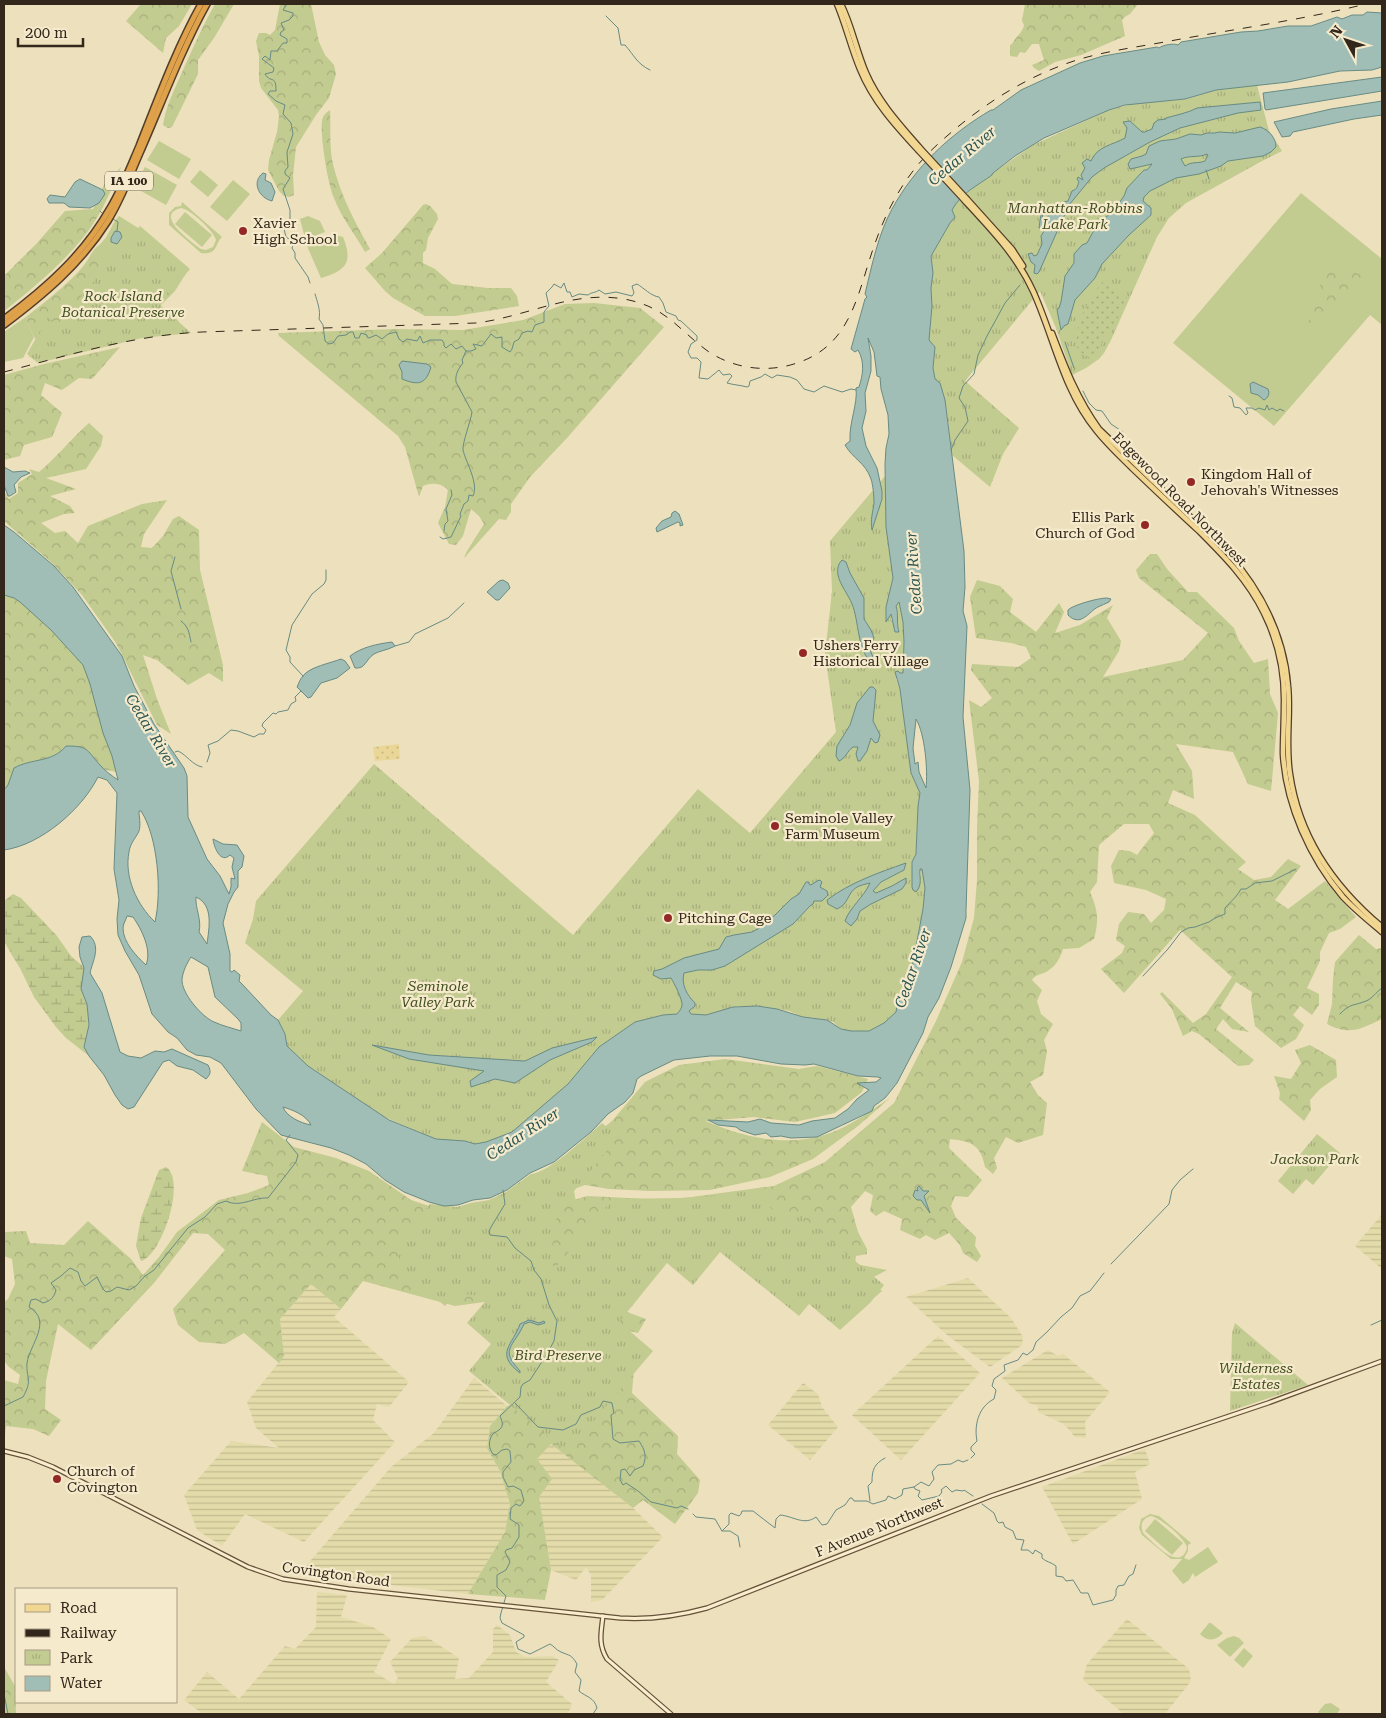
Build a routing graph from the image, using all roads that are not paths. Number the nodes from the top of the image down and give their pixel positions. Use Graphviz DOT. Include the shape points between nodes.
graph roads {
  1 [pos="201,4"];
  2 [pos="206,4"];
  3 [pos="837,4"];
  4 [pos="841,4"];
  5 [pos="850,40"];
  6 [pos="857,48"];
  7 [pos="919,149"];
  8 [pos="966,200"];
  9 [pos="4,319"];
  10 [pos="4,325"];
  11 [pos="1382,927"];
  12 [pos="1382,932"];
  13 [pos="1382,1361"];
  14 [pos="4,1451"];
  15 [pos="603,1616"];
  16 [pos="671,1714"];
  1 -- 9 [label="highway, IA 100" via="106,216 60,273"];
  2 -- 10 [label="highway, IA 100" via="108,221 66,274"];
  3 -- 5 [label="main road"];
  4 -- 6 [label="main road"];
  5 -- 6 [label="main road"];
  5 -- 7 [label="main road" via="875,98"];
  6 -- 7 [label="main road" via="875,90"];
  7 -- 8 [label="main road, bridge"];
  8 -- 11 [label="main road, Edgewood Road Northwest" via="1021,262 1036,290 1074,387 1099,428 1228,553 1262,599 1279,639 1287,674 1287,752 1298,809 1335,880"];
  8 -- 12 [label="main road, Edgewood Road Northwest" via="1022,270 1034,292 1074,396 1087,419 1113,449 1224,556 1243,577 1258,602 1275,641 1283,674 1283,753 1295,810 1314,854 1332,883"];
  13 -- 15 [label="main road, F Avenue Northwest" via="1276,1400 1022,1484 707,1608 657,1618"];
  14 -- 15 [label="main road, Covington Road" via="53,1467 270,1576 307,1584"];
  15 -- 16 [label="main road" via="600,1640 607,1659"];
}
